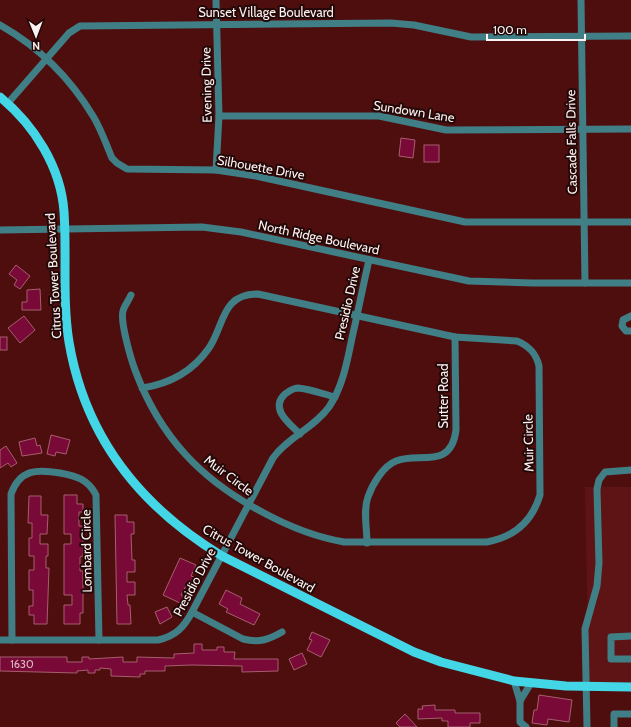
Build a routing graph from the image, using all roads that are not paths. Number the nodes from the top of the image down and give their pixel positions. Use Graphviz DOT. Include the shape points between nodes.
graph roads {
  1 [pos="216,0"];
  2 [pos="581,0"];
  3 [pos="217,24"];
  4 [pos="0,25"];
  5 [pos="631,36"];
  6 [pos="581,37"];
  7 [pos="47,58"];
  8 [pos="0,97"];
  9 [pos="8,103"];
  10 [pos="219,116"];
  11 [pos="582,129"];
  12 [pos="631,129"];
  13 [pos="216,170"];
  14 [pos="584,222"];
  15 [pos="631,222"];
  16 [pos="64,229"];
  17 [pos="0,230"];
  18 [pos="369,260"];
  19 [pos="584,283"];
  20 [pos="631,283"];
  21 [pos="131,295"];
  22 [pos="357,316"];
  23 [pos="631,316"];
  24 [pos="631,331"];
  25 [pos="455,337"];
  26 [pos="142,388"];
  27 [pos="335,398"];
  28 [pos="300,434"];
  29 [pos="631,470"];
  30 [pos="248,505"];
  31 [pos="367,543"];
  32 [pos="222,556"];
  33 [pos="192,612"];
  34 [pos="282,632"];
  35 [pos="631,636"];
  36 [pos="0,640"];
  37 [pos="12,640"];
  38 [pos="99,640"];
  39 [pos="631,659"];
  40 [pos="514,681"];
  41 [pos="531,683"];
  42 [pos="587,687"];
  43 [pos="631,687"];
  44 [pos="520,701"];
  45 [pos="631,714"];
  46 [pos="526,727"];
  47 [pos="586,727"];
  48 [pos="614,727"];
  1 -- 3 [label="street, Evening Drive"];
  2 -- 6 [label="street, Cascade Falls Drive"];
  3 -- 6 [label="street, Sunset Village Boulevard" via="391,23 471,37"];
  3 -- 7 [label="street, Sunset Village Boulevard" via="80,26 69,33"];
  3 -- 10 [label="street, Evening Drive"];
  4 -- 7 [label="street, Silhouette Drive"];
  5 -- 6 [label="street, Sunset Village Boulevard"];
  6 -- 11 [label="street, Cascade Falls Drive"];
  7 -- 9 [label="street, Sunset Village Boulevard"];
  7 -- 13 [label="street, Silhouette Drive" via="94,117 112,158 121,167 133,170"];
  8 -- 9 [label="main road, Citrus Tower Boulevard"];
  9 -- 16 [label="main road, Citrus Tower Boulevard" via="34,133 51,163 61,193"];
  10 -- 11 [label="street, Sundown Lane" via="368,116 393,118 446,130"];
  10 -- 13 [label="street, Evening Drive"];
  11 -- 12 [label="street, Sundown Lane"];
  11 -- 14 [label="street, Cascade Falls Drive"];
  13 -- 14 [label="street, Silhouette Drive" via="256,176 465,222"];
  14 -- 15 [label="street, Silhouette Drive"];
  14 -- 19 [label="street, Cascade Falls Drive"];
  16 -- 17 [label="street, North Ridge Boulevard"];
  16 -- 18 [label="street, North Ridge Boulevard" via="202,227"];
  16 -- 32 [label="main road, Citrus Tower Boulevard" via="69,341 80,385 96,424 123,470 150,501 180,528"];
  18 -- 19 [label="street, North Ridge Boulevard" via="437,275 487,282"];
  18 -- 22 [label="street, Presidio Drive"];
  19 -- 20 [label="street, North Ridge Boulevard"];
  21 -- 26 [label="street, Muir Circle" via="123,312 130,355"];
  22 -- 25 [label="street, Muir Circle"];
  22 -- 26 [label="street, Muir Circle" via="258,294 242,296 226,309 215,338 194,365 175,378"];
  22 -- 27 [label="street, Presidio Drive" via="343,378"];
  23 -- 24 [label="street" via="623,320 622,326 626,331"];
  25 -- 31 [label="street, Sutter Road" via="456,430 453,443 438,457 401,460 384,470 368,498"];
  25 -- 31 [label="street, Muir Circle" via="517,341 529,348 537,359 541,483 537,504 522,526 497,540"];
  26 -- 30 [label="street, Muir Circle" via="160,423 183,453 214,482"];
  27 -- 28 [label="street, Presidio Drive" via="321,417"];
  27 -- 28 [label="street" via="298,388 288,391 281,398 280,412"];
  28 -- 30 [label="street, Presidio Drive" via="278,452"];
  29 -- 42 [label="street" via="605,472 598,484 599,563 597,586 585,629"];
  30 -- 31 [label="street, Muir Circle" via="309,534 344,542"];
  30 -- 32 [label="street, Presidio Drive"];
  32 -- 33 [label="street, Presidio Drive"];
  32 -- 40 [label="main road, Citrus Tower Boulevard" via="414,652 467,670"];
  33 -- 34 [label="street" via="250,641 266,641"];
  33 -- 38 [label="street, Presidio Drive" via="180,631 166,638"];
  35 -- 39 [label="street" via="611,637 611,659"];
  36 -- 37 [label="street, Presidio Drive"];
  37 -- 38 [label="street, Presidio Drive"];
  37 -- 38 [label="street, Lombard Circle" via="11,494 23,476 43,470 82,479 96,495"];
  40 -- 41 [label="main road, Citrus Tower Boulevard"];
  40 -- 44 [label="street"];
  41 -- 42 [label="main road, Citrus Tower Boulevard"];
  41 -- 44 [label="street"];
  42 -- 43 [label="main road, Citrus Tower Boulevard"];
  42 -- 47 [label="street"];
  44 -- 46 [label="street" via="520,722"];
  45 -- 48 [label="street" via="614,714"];
}
